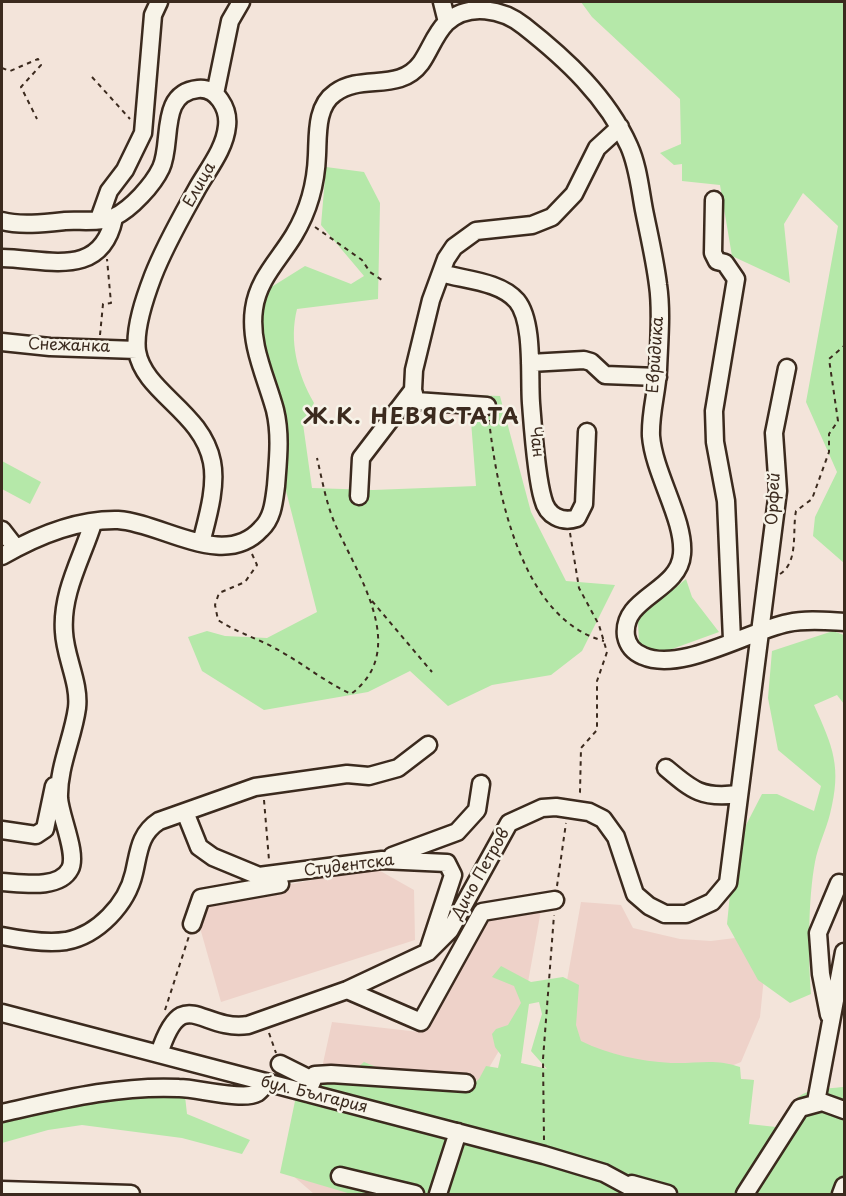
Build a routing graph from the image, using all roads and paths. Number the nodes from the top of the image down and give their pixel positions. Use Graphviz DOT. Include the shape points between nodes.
graph roads {
  1 [pos="159,2"];
  2 [pos="241,2"];
  3 [pos="442,2"];
  4 [pos="447,22"];
  5 [pos="2,68"];
  6 [pos="92,77"];
  7 [pos="216,94"];
  8 [pos="37,119"];
  9 [pos="620,127"];
  10 [pos="143,132"];
  11 [pos="714,200"];
  12 [pos="106,218"];
  13 [pos="303,219"];
  14 [pos="2,221"];
  15 [pos="101,249"];
  16 [pos="2,258"];
  17 [pos="441,273"];
  18 [pos="385,282"];
  19 [pos="2,342"];
  20 [pos="844,346"];
  21 [pos="99,347"];
  22 [pos="137,350"];
  23 [pos="530,363"];
  24 [pos="787,368"];
  25 [pos="658,377"];
  26 [pos="413,390"];
  27 [pos="487,406"];
  28 [pos="587,432"];
  29 [pos="317,458"];
  30 [pos="359,496"];
  31 [pos="568,521"];
  32 [pos="93,522"];
  33 [pos="2,530"];
  34 [pos="245,541"];
  35 [pos="201,543"];
  36 [pos="9,552"];
  37 [pos="767,583"];
  38 [pos="370,598"];
  39 [pos="844,622"];
  40 [pos="758,631"];
  41 [pos="732,640"];
  42 [pos="604,641"];
  43 [pos="432,672"];
  44 [pos="428,746"];
  45 [pos="62,765"];
  46 [pos="666,768"];
  47 [pos="481,784"];
  48 [pos="262,786"];
  49 [pos="738,794"];
  50 [pos="568,808"];
  51 [pos="185,812"];
  52 [pos="2,830"];
  53 [pos="382,860"];
  54 [pos="271,875"];
  55 [pos="2,882"];
  56 [pos="839,883"];
  57 [pos="555,900"];
  58 [pos="192,924"];
  59 [pos="2,936"];
  60 [pos="428,952"];
  61 [pos="844,952"];
  62 [pos="173,987"];
  63 [pos="347,990"];
  64 [pos="2,1013"];
  65 [pos="261,1021"];
  66 [pos="831,1023"];
  67 [pos="159,1054"];
  68 [pos="280,1064"];
  69 [pos="267,1083"];
  70 [pos="466,1083"];
  71 [pos="310,1086"];
  72 [pos="816,1102"];
  73 [pos="844,1110"];
  74 [pos="2,1113"];
  75 [pos="458,1132"];
  76 [pos="544,1155"];
  77 [pos="761,1172"];
  78 [pos="340,1176"];
  79 [pos="625,1183"];
  80 [pos="844,1186"];
  81 [pos="2,1190"];
  82 [pos="131,1194"];
  83 [pos="415,1194"];
  84 [pos="438,1194"];
  85 [pos="643,1194"];
  86 [pos="668,1194"];
  87 [pos="745,1194"];
  88 [pos="756,1194"];
  89 [pos="841,1194"];
  1 -- 10 [label="street" via="153,15"];
  2 -- 7 [label="street" via="230,21"];
  3 -- 4 [label="street"];
  4 -- 9 [label="street, Евридика" via="479,10 500,11 521,23 599,94"];
  4 -- 13 [label="street" via="412,74 398,81 349,87 334,93 321,111 315,177 310,206"];
  5 -- 8 [label="path" via="10,71 38,59 41,65 21,87"];
  6 -- 10 [label="path"];
  7 -- 12 [label="street" via="202,88 181,96 171,108 162,167 130,205"];
  7 -- 22 [label="street, Елица" via="226,108 222,146 162,254 140,321"];
  9 -- 17 [label="street" via="597,148 574,194 559,212 542,222 489,228 468,235 454,247"];
  9 -- 25 [label="street, Евридика" via="633,154 659,287"];
  10 -- 12 [label="street" via="125,170 109,191"];
  11 -- 41 [label="street" via="713,253 736,279 714,411 715,442 726,501"];
  12 -- 14 [label="street"];
  12 -- 15 [label="street" via="110,235"];
  13 -- 18 [label="path" via="362,260 370,272"];
  13 -- 34 [label="street" via="262,280 254,305 252,335 276,415 279,442 274,506 263,528"];
  15 -- 16 [label="street" via="73,261"];
  15 -- 21 [label="path" via="106,256 111,303 103,304"];
  17 -- 23 [label="street, Чан" via="501,289 514,298 524,311"];
  17 -- 26 [label="street" via="423,332"];
  19 -- 21 [label="street, Снежанка"];
  20 -- 37 [label="path" via="829,359 838,421 829,434 829,452 812,500 796,511 788,570"];
  21 -- 22 [label="street, Снежанка"];
  22 -- 35 [label="street, Елица" via="141,366 151,380 190,418 212,462 208,514"];
  23 -- 25 [label="street" via="584,360 605,375"];
  23 -- 31 [label="street, Чан" via="531,406 543,500 553,516"];
  24 -- 37 [label="street, Орфей" via="774,433 778,491"];
  25 -- 41 [label="street, Евридика" via="651,411 651,438 656,465 678,525 682,554 677,572 637,605 625,624 627,643 636,653 650,659 668,660"];
  26 -- 27 [label="street" via="416,400"];
  26 -- 30 [label="street" via="361,458"];
  27 -- 42 [label="path" via="502,502 517,545 542,594 570,624 591,638"];
  28 -- 31 [label="street" via="584,504 578,518"];
  29 -- 38 [label="path" via="334,522"];
  31 -- 42 [label="path" via="579,588"];
  32 -- 35 [label="street" via="118,520 149,526"];
  32 -- 36 [label="street" via="39,536"];
  32 -- 45 [label="street" via="64,610 63,631 77,706"];
  33 -- 36 [label="street"];
  34 -- 35 [label="street" via="227,547"];
  34 -- 38 [label="path" via="257,565 245,582 219,593 215,605 218,620 278,649 327,683 351,694 367,682 380,652"];
  37 -- 40 [label="street, Орфей"];
  38 -- 43 [label="path"];
  39 -- 40 [label="street" via="792,622"];
  40 -- 41 [label="street, Евридика"];
  40 -- 49 [label="street, Дичо Петров"];
  42 -- 50 [label="path" via="607,652 597,681 597,730 581,748 580,792"];
  44 -- 48 [label="street" via="399,768 369,776 347,774"];
  45 -- 52 [label="street" via="45,829 36,835"];
  45 -- 55 [label="street" via="59,798 72,855 70,869 59,879 44,883"];
  46 -- 49 [label="street" via="703,795"];
  47 -- 53 [label="street" via="477,810 457,832"];
  48 -- 51 [label="street"];
  48 -- 54 [label="path"];
  49 -- 50 [label="street, Дичо Петров" via="728,883 712,902 686,914 665,914 635,894 616,837 603,819"];
  50 -- 57 [label="path"];
  50 -- 60 [label="street, Дичо Петров" via="542,808 509,823 450,930"];
  51 -- 54 [label="street, Студентска" via="199,847 259,876"];
  51 -- 59 [label="street" via="150,827 140,844 123,903 97,927 67,941"];
  53 -- 54 [label="street, Студентска"];
  53 -- 58 [label="street" via="339,873 201,898"];
  53 -- 60 [label="street, Студентска" via="437,861 451,866 453,874"];
  56 -- 66 [label="street" via="818,933"];
  57 -- 63 [label="street" via="482,912 421,1022"];
  57 -- 76 [label="path" via="543,1059"];
  58 -- 62 [label="path"];
  60 -- 63 [label="street, Дичо Петров"];
  61 -- 66 [label="street"];
  63 -- 65 [label="street, Дичо Петров"];
  64 -- 67 [label="street, бул. България"];
  65 -- 67 [label="street, Дичо Петров" via="235,1026 197,1015 185,1016 169,1026"];
  65 -- 68 [label="path" via="273,1040"];
  66 -- 72 [label="street"];
  67 -- 69 [label="street, бул. България"];
  68 -- 71 [label="street"];
  69 -- 71 [label="street, бул. България"];
  69 -- 74 [label="street" via="247,1096 189,1088 118,1089"];
  70 -- 71 [label="street" via="331,1074 315,1076"];
  71 -- 75 [label="street, бул. България"];
  72 -- 73 [label="street" via="828,1102"];
  72 -- 77 [label="street" via="805,1105 794,1115"];
  75 -- 76 [label="street, бул. България"];
  75 -- 84 [label="street"];
  76 -- 79 [label="street, бул. България"];
  77 -- 87 [label="street"];
  77 -- 88 [label="street"];
  78 -- 83 [label="street"];
  79 -- 85 [label="street, бул. България"];
  79 -- 86 [label="street, бул. България"];
  80 -- 89 [label="street"];
  81 -- 82 [label="street"];
}
